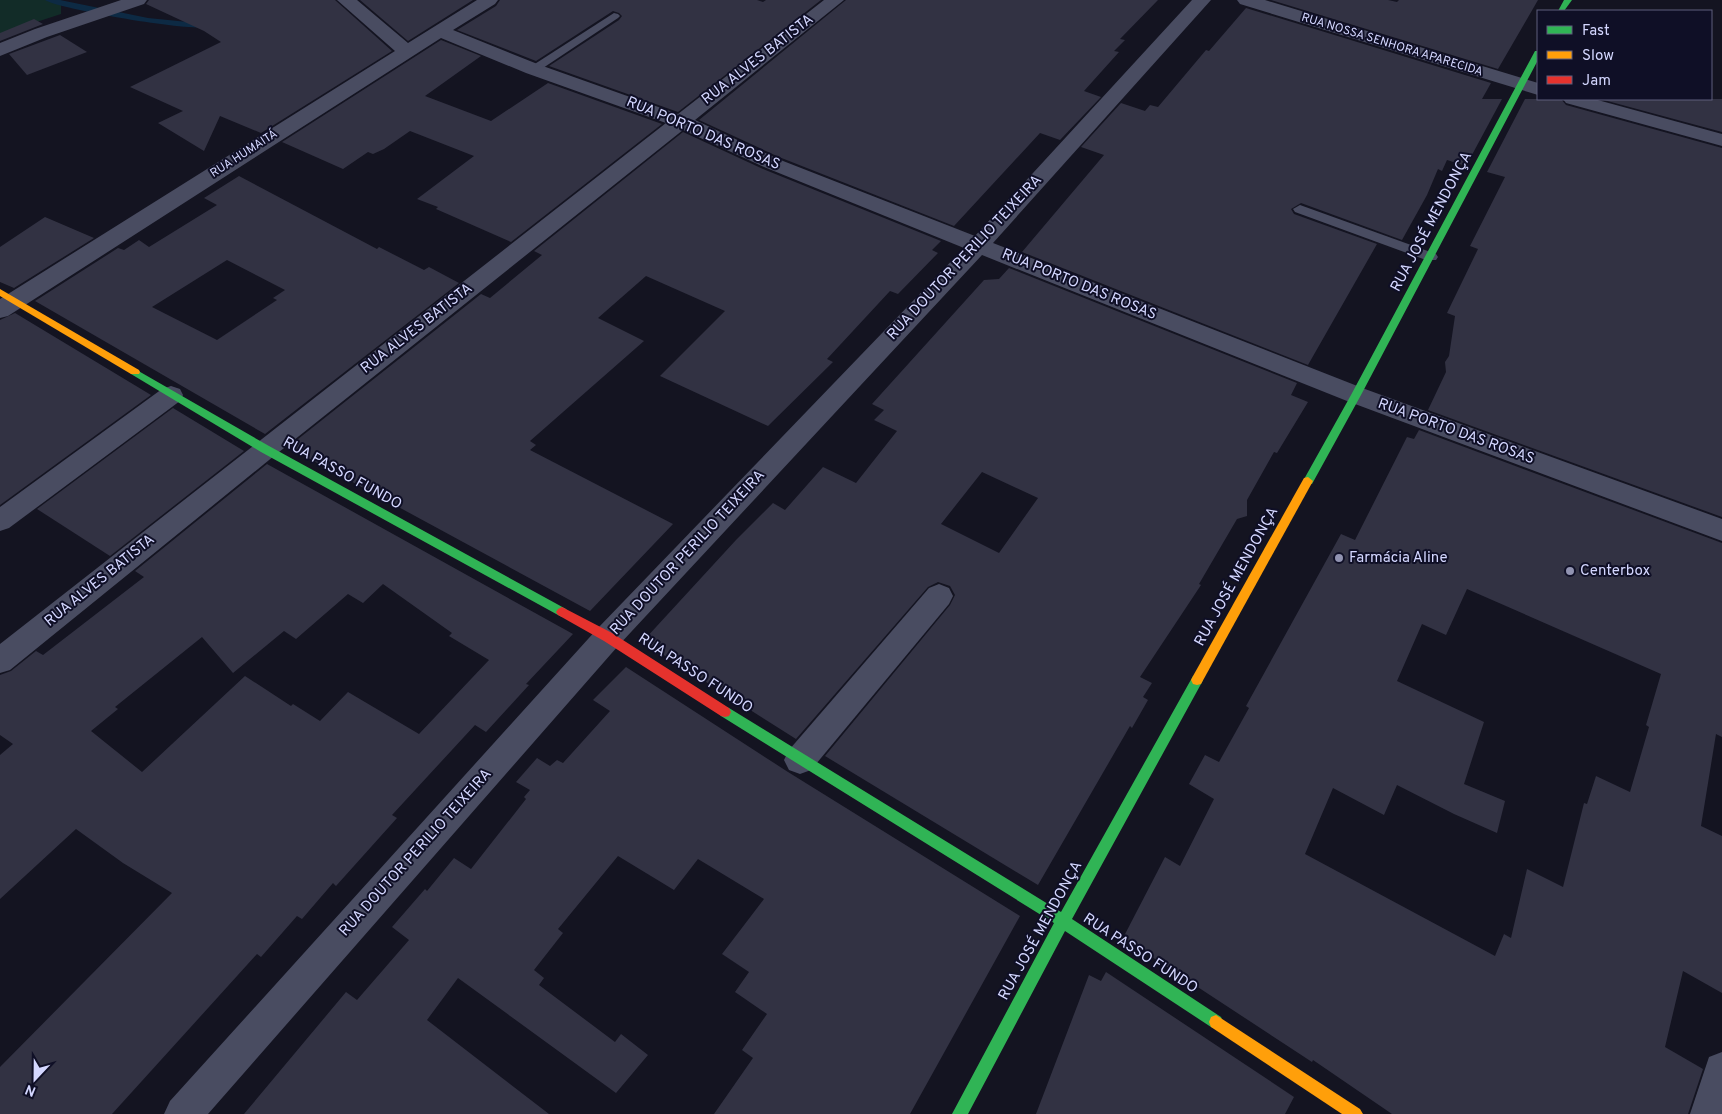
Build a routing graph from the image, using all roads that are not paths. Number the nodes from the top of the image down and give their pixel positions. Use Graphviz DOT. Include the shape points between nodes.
graph roads {
  1 [pos="138,0"];
  2 [pos="346,0"];
  3 [pos="489,0"];
  4 [pos="835,0"];
  5 [pos="1202,0"];
  6 [pos="1246,0"];
  7 [pos="614,16"];
  8 [pos="440,31"];
  9 [pos="0,50"];
  10 [pos="407,51"];
  11 [pos="1537,57"];
  12 [pos="533,69"];
  13 [pos="1530,86"];
  14 [pos="1577,100"];
  15 [pos="680,121"];
  16 [pos="1722,140"];
  17 [pos="1300,209"];
  18 [pos="978,246"];
  19 [pos="1431,257"];
  20 [pos="5,301"];
  21 [pos="171,395"];
  22 [pos="1356,395"];
  23 [pos="265,449"];
  24 [pos="0,521"];
  25 [pos="1722,530"];
  26 [pos="939,596"];
  27 [pos="608,636"];
  28 [pos="0,661"];
  29 [pos="800,760"];
  30 [pos="1063,921"];
  31 [pos="1722,1070"];
  32 [pos="183,1114"];
  33 [pos="960,1114"];
  34 [pos="1355,1114"];
  35 [pos="1709,1114"];
  1 -- 9 [label="street"];
  2 -- 10 [label="street"];
  3 -- 8 [label="street, RUA HUMAITÁ"];
  4 -- 15 [label="street, RUA ALVES BATISTA"];
  5 -- 18 [label="street, RUA DOUTOR PERILIO TEIXEIRA"];
  6 -- 13 [label="street, RUA NOSSA SENHORA APARECIDA"];
  7 -- 12 [label="lane"];
  8 -- 10 [label="street, RUA HUMAITÁ"];
  8 -- 12 [label="street, RUA PORTO DAS ROSAS"];
  10 -- 20 [label="street, RUA HUMAITÁ"];
  11 -- 13 [label="main road, RUA JOSÉ MENDONÇA"];
  12 -- 15 [label="street, RUA PORTO DAS ROSAS"];
  13 -- 19 [label="main road, RUA JOSÉ MENDONÇA"];
  14 -- 16 [label="street"];
  15 -- 18 [label="street, RUA PORTO DAS ROSAS" via="771,163"];
  15 -- 23 [label="street, RUA ALVES BATISTA"];
  17 -- 19 [label="lane"];
  18 -- 22 [label="street, RUA PORTO DAS ROSAS"];
  18 -- 27 [label="street, RUA DOUTOR PERILIO TEIXEIRA"];
  19 -- 22 [label="main road, RUA JOSÉ MENDONÇA"];
  20 -- 21 [label="main road, RUA PASSO FUNDO"];
  21 -- 23 [label="main road, RUA PASSO FUNDO"];
  21 -- 24 [label="street"];
  22 -- 25 [label="street, RUA PORTO DAS ROSAS"];
  22 -- 30 [label="main road, RUA JOSÉ MENDONÇA"];
  23 -- 27 [label="main road, RUA PASSO FUNDO"];
  23 -- 28 [label="street, RUA ALVES BATISTA"];
  26 -- 29 [label="street"];
  27 -- 29 [label="main road, RUA PASSO FUNDO"];
  27 -- 32 [label="street, RUA DOUTOR PERILIO TEIXEIRA"];
  29 -- 30 [label="main road, RUA PASSO FUNDO"];
  30 -- 33 [label="main road, RUA JOSÉ MENDONÇA"];
  30 -- 34 [label="main road, RUA PASSO FUNDO"];
  31 -- 35 [label="street"];
}
